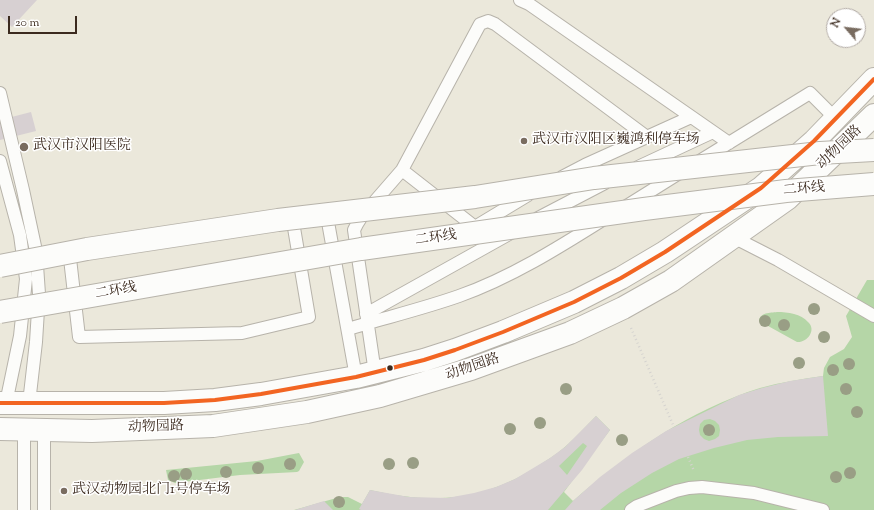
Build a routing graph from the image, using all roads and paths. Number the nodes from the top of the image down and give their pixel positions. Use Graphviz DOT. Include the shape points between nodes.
graph roads {
  1 [pos="520,0"];
  2 [pos="874,79"];
  3 [pos="0,93"];
  4 [pos="874,115"];
  5 [pos="692,117"];
  6 [pos="836,119"];
  7 [pos="713,132"];
  8 [pos="647,138"];
  9 [pos="729,143"];
  10 [pos="874,150"];
  11 [pos="0,161"];
  12 [pos="402,170"];
  13 [pos="874,184"];
  14 [pos="292,216"];
  15 [pos="733,237"];
  16 [pos="0,266"];
  17 [pos="623,308"];
  18 [pos="0,312"];
  19 [pos="874,316"];
  20 [pos="367,319"];
  21 [pos="348,329"];
  22 [pos="365,375"];
  23 [pos="3,403"];
  24 [pos="29,403"];
  25 [pos="674,426"];
  26 [pos="0,428"];
  27 [pos="34,429"];
  28 [pos="24,510"];
  29 [pos="44,510"];
  30 [pos="631,510"];
  31 [pos="823,510"];
  1 -- 5 [label="lane"];
  2 -- 6 [label="main road, 动物园路"];
  3 -- 24 [label="lane" via="36,251 39,294"];
  4 -- 15 [label="main road, 动物园路" via="787,198"];
  5 -- 7 [label="lane"];
  5 -- 8 [label="lane"];
  6 -- 9 [label="lane" via="810,93"];
  6 -- 22 [label="main road, 动物园路" via="761,188 621,278 574,302 469,345"];
  7 -- 9 [label="lane"];
  7 -- 20 [label="lane" via="595,187"];
  8 -- 12 [label="lane" via="585,165 519,199 475,227"];
  8 -- 12 [label="lane" via="488,21 480,24"];
  9 -- 20 [label="lane" via="561,246 508,275 459,296"];
  10 -- 16 [label="main road, bridge" via="820,153 594,178 475,197 263,223 87,249"];
  11 -- 23 [label="lane" via="20,235 26,280 20,336"];
  12 -- 20 [label="lane" via="362,216 354,230"];
  13 -- 18 [label="main road, 二环线, bridge" via="786,191 360,249"];
  14 -- 14 [label="lane" via="69,250 79,336 242,333 309,317"];
  14 -- 21 [label="lane" via="326,211"];
  15 -- 17 [label="main road, 动物园路" via="671,281"];
  15 -- 19 [label="lane"];
  17 -- 25 [label="path"];
  17 -- 27 [label="main road, 动物园路" via="570,334 471,369 380,396 307,412 213,426 92,431"];
  20 -- 21 [label="lane"];
  20 -- 22 [label="lane"];
  21 -- 22 [label="lane"];
  22 -- 24 [label="main road, 动物园路" via="261,394 192,402"];
  23 -- 24 [label="main road, 动物园路"];
  26 -- 27 [label="main road, 动物园路"];
  27 -- 28 [label="lane"];
  27 -- 29 [label="lane"];
  30 -- 31 [label="lane" via="676,491 702,487 754,493"];
}
